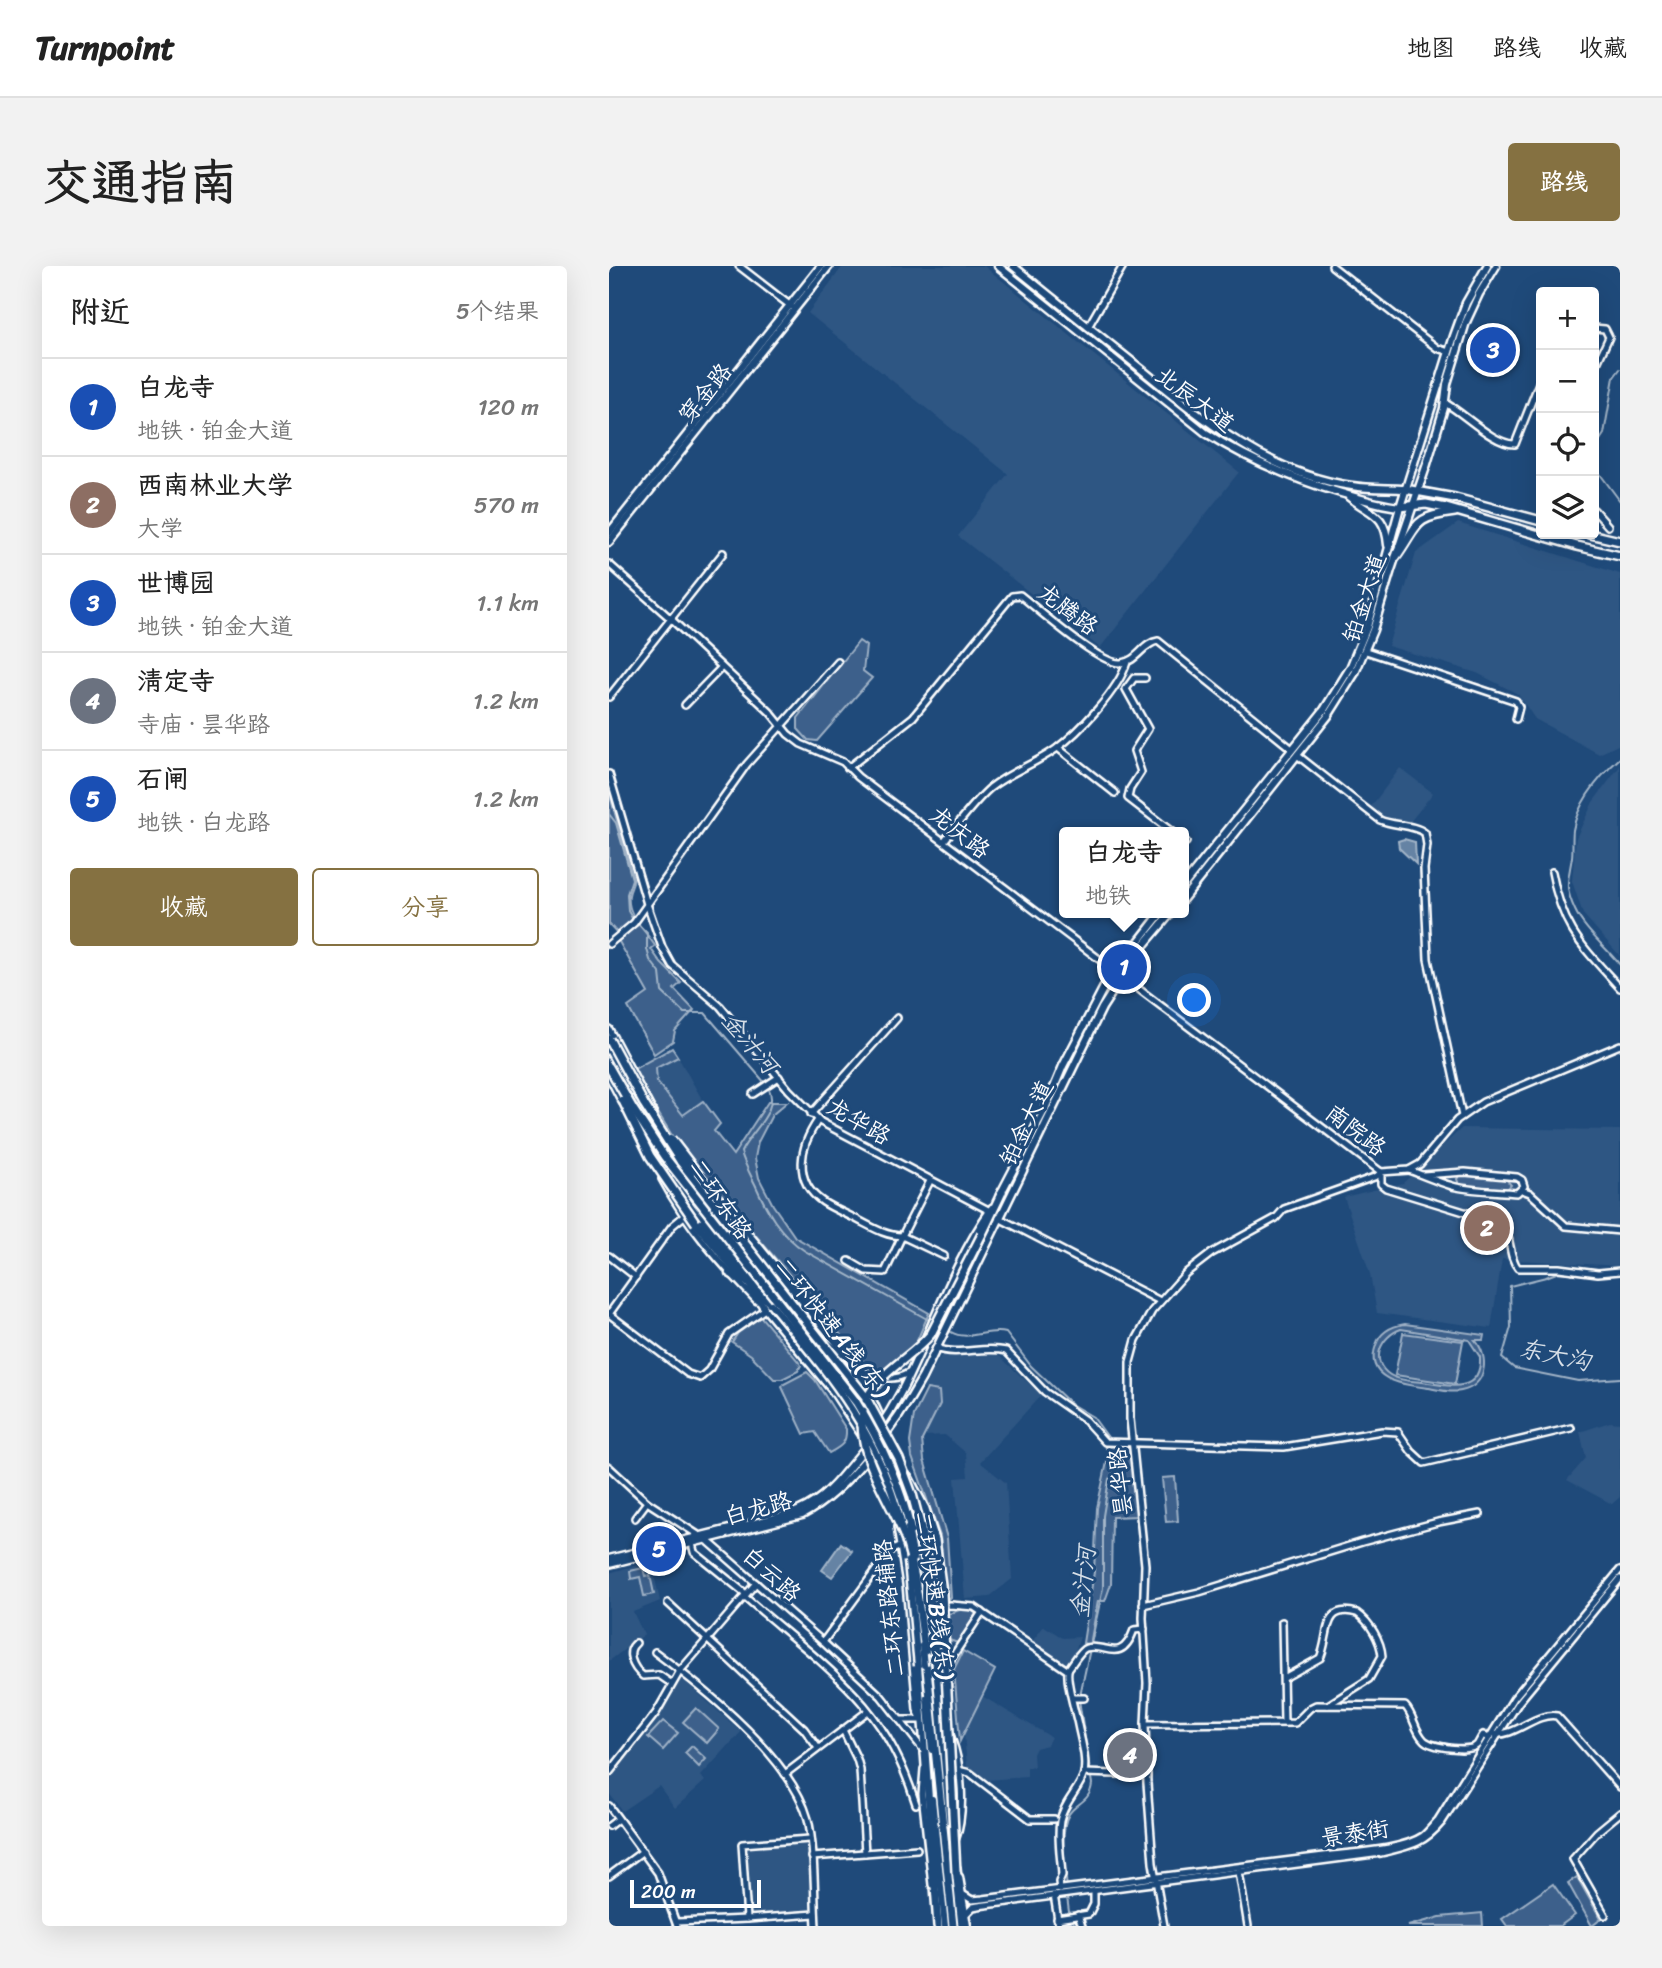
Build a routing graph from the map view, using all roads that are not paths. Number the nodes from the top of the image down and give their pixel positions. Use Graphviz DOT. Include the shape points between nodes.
graph roads {
  1 [pos="739,266"];
  2 [pos="821,266"];
  3 [pos="829,266"];
  4 [pos="997,266"];
  5 [pos="1013,266"];
  6 [pos="1123,266"];
  7 [pos="1332,266"];
  8 [pos="1487,266"];
  9 [pos="1496,266"];
  10 [pos="793,307"];
  11 [pos="1089,327"];
  12 [pos="1599,328"];
  13 [pos="1449,352"];
  14 [pos="1599,359"];
  15 [pos="1536,391"];
  16 [pos="1445,403"];
  17 [pos="1405,489"];
  18 [pos="1418,491"];
  19 [pos="1345,494"];
  20 [pos="1399,507"];
  21 [pos="1412,507"];
  22 [pos="1461,512"];
  23 [pos="1599,516"];
  24 [pos="1536,520"];
  25 [pos="1608,526"];
  26 [pos="609,533"];
  27 [pos="1599,536"];
  28 [pos="1620,541"];
  29 [pos="609,542"];
  30 [pos="1388,549"];
  31 [pos="723,553"];
  32 [pos="1620,556"];
  33 [pos="1396,557"];
  34 [pos="609,564"];
  35 [pos="671,619"];
  36 [pos="1366,651"];
  37 [pos="1126,662"];
  38 [pos="838,663"];
  39 [pos="1114,663"];
  40 [pos="721,668"];
  41 [pos="1145,678"];
  42 [pos="1115,684"];
  43 [pos="609,697"];
  44 [pos="685,705"];
  45 [pos="1516,719"];
  46 [pos="782,726"];
  47 [pos="1058,748"];
  48 [pos="1295,752"];
  49 [pos="848,768"];
  50 [pos="609,774"];
  51 [pos="1115,793"];
  52 [pos="1166,827"];
  53 [pos="944,841"];
  54 [pos="1552,872"];
  55 [pos="1189,880"];
  56 [pos="1189,891"];
  57 [pos="647,904"];
  58 [pos="1157,918"];
  59 [pos="1167,918"];
  60 [pos="609,944"];
  61 [pos="1114,970"];
  62 [pos="1122,975"];
  63 [pos="1620,988"];
  64 [pos="897,1018"];
  65 [pos="609,1030"];
  66 [pos="609,1039"];
  67 [pos="1620,1045"];
  68 [pos="609,1050"];
  69 [pos="609,1057"];
  70 [pos="610,1073"];
  71 [pos="779,1077"];
  72 [pos="633,1085"];
  73 [pos="1057,1091"];
  74 [pos="753,1094"];
  75 [pos="811,1114"];
  76 [pos="1462,1116"];
  77 [pos="818,1120"];
  78 [pos="678,1168"];
  79 [pos="1409,1170"];
  80 [pos="1381,1172"];
  81 [pos="1423,1175"];
  82 [pos="930,1181"];
  83 [pos="1522,1190"];
  84 [pos="1002,1192"];
  85 [pos="707,1202"];
  86 [pos="990,1211"];
  87 [pos="684,1216"];
  88 [pos="999,1218"];
  89 [pos="1620,1231"];
  90 [pos="902,1236"];
  91 [pos="609,1256"];
  92 [pos="944,1256"];
  93 [pos="849,1261"];
  94 [pos="739,1266"];
  95 [pos="1620,1271"];
  96 [pos="729,1273"];
  97 [pos="636,1277"];
  98 [pos="749,1284"];
  99 [pos="1160,1301"];
  100 [pos="770,1305"];
  101 [pos="609,1314"];
  102 [pos="812,1329"];
  103 [pos="936,1348"];
  104 [pos="917,1357"];
  105 [pos="930,1361"];
  106 [pos="853,1362"];
  107 [pos="912,1369"];
  108 [pos="884,1428"];
  109 [pos="1571,1428"];
  110 [pos="1134,1444"];
  111 [pos="868,1449"];
  112 [pos="609,1467"];
  113 [pos="903,1468"];
  114 [pos="647,1502"];
  115 [pos="1480,1514"];
  116 [pos="635,1518"];
  117 [pos="704,1538"];
  118 [pos="692,1543"];
  119 [pos="901,1546"];
  120 [pos="609,1561"];
  121 [pos="1620,1570"];
  122 [pos="1620,1579"];
  123 [pos="756,1583"];
  124 [pos="745,1595"];
  125 [pos="668,1603"];
  126 [pos="1143,1605"];
  127 [pos="932,1606"];
  128 [pos="982,1612"];
  129 [pos="1282,1622"];
  130 [pos="1144,1629"];
  131 [pos="706,1639"];
  132 [pos="823,1642"];
  133 [pos="636,1643"];
  134 [pos="925,1650"];
  135 [pos="655,1652"];
  136 [pos="1067,1670"];
  137 [pos="680,1671"];
  138 [pos="1284,1678"];
  139 [pos="938,1679"];
  140 [pos="672,1684"];
  141 [pos="1073,1698"];
  142 [pos="1084,1698"];
  143 [pos="1328,1705"];
  144 [pos="940,1708"];
  145 [pos="925,1709"];
  146 [pos="868,1711"];
  147 [pos="900,1720"];
  148 [pos="922,1720"];
  149 [pos="1284,1723"];
  150 [pos="1145,1724"];
  151 [pos="842,1730"];
  152 [pos="1492,1735"];
  153 [pos="818,1748"];
  154 [pos="925,1752"];
  155 [pos="958,1770"];
  156 [pos="1089,1772"];
  157 [pos="609,1773"];
  158 [pos="785,1774"];
  159 [pos="1147,1775"];
  160 [pos="1620,1787"];
  161 [pos="916,1804"];
  162 [pos="609,1806"];
  163 [pos="1620,1813"];
  164 [pos="618,1819"];
  165 [pos="1054,1819"];
  166 [pos="609,1826"];
  167 [pos="810,1839"];
  168 [pos="954,1844"];
  169 [pos="917,1849"];
  170 [pos="643,1851"];
  171 [pos="865,1853"];
  172 [pos="811,1857"];
  173 [pos="956,1872"];
  174 [pos="1239,1872"];
  175 [pos="609,1876"];
  176 [pos="1156,1880"];
  177 [pos="1075,1890"];
  178 [pos="1061,1891"];
  179 [pos="1094,1891"];
  180 [pos="964,1895"];
  181 [pos="1053,1895"];
  182 [pos="815,1914"];
  183 [pos="966,1914"];
  184 [pos="1605,1915"];
  185 [pos="1074,1916"];
  186 [pos="747,1919"];
  187 [pos="677,1924"];
  188 [pos="1057,1924"];
  189 [pos="816,1926"];
  190 [pos="937,1926"];
  191 [pos="945,1926"];
  192 [pos="952,1926"];
  193 [pos="965,1926"];
  194 [pos="1082,1926"];
  195 [pos="1164,1926"];
  196 [pos="1248,1926"];
  1 -- 10 [label="street"];
  2 -- 10 [label="main road, 穿金路"];
  3 -- 10 [label="main road, 穿金路"];
  4 -- 19 [label="main road, 北辰大道" via="1206,433 1270,468"];
  5 -- 11 [label="main road, 北辰大道"];
  6 -- 11 [label="street"];
  7 -- 13 [label="street" via="1437,348"];
  8 -- 13 [label="main road, 铂金大道" via="1465,303"];
  9 -- 16 [label="main road, 铂金大道" via="1471,309"];
  10 -- 26 [label="main road, 穿金路"];
  10 -- 29 [label="main road, 穿金路"];
  11 -- 17 [label="main road, 北辰大道" via="1213,426 1248,447 1332,482"];
  12 -- 14 [label="street" via="1609,337"];
  13 -- 17 [label="main road, 铂金大道"];
  15 -- 16 [label="street" via="1515,444 1510,445"];
  16 -- 18 [label="main road, 铂金大道"];
  17 -- 18 [label="highway"];
  17 -- 20 [label="main road, 铂金大道"];
  18 -- 21 [label="main road, 铂金大道"];
  18 -- 24 [label="highway"];
  19 -- 20 [label="main road, 北辰大道"];
  19 -- 30 [label="main road" via="1382,520"];
  20 -- 21 [label="highway"];
  20 -- 30 [label="main road, 铂金大道"];
  21 -- 22 [label="highway" via="1426,504"];
  21 -- 33 [label="main road, 铂金大道"];
  22 -- 32 [label="highway"];
  22 -- 33 [label="highway" via="1424,519"];
  23 -- 25 [label="street"];
  27 -- 28 [label="highway"];
  30 -- 48 [label="main road, 铂金大道" via="1367,627 1350,668"];
  31 -- 35 [label="street"];
  33 -- 36 [label="main road, 铂金大道"];
  34 -- 35 [label="street, 龙庆路"];
  35 -- 40 [label="street, 龙庆路"];
  35 -- 43 [label="street"];
  36 -- 45 [label="street" via="1515,701 1519,707"];
  36 -- 48 [label="main road, 铂金大道" via="1342,695"];
  37 -- 39 [label="street"];
  37 -- 42 [label="street"];
  37 -- 48 [label="street" via="1158,641"];
  38 -- 46 [label="street"];
  39 -- 42 [label="street"];
  39 -- 49 [label="street, 龙腾路" via="1016,594 913,717"];
  40 -- 44 [label="street"];
  40 -- 46 [label="street, 龙庆路"];
  41 -- 52 [label="street" via="1134,678 1126,689 1148,729 1134,751 1141,772 1128,798"];
  42 -- 47 [label="street"];
  46 -- 49 [label="street, 龙庆路" via="801,744"];
  46 -- 57 [label="street" via="747,764"];
  47 -- 51 [label="street"];
  47 -- 53 [label="street" via="992,787"];
  48 -- 55 [label="main road, 铂金大道"];
  48 -- 56 [label="main road, 铂金大道"];
  48 -- 76 [label="street" via="1380,820 1425,833 1428,959"];
  49 -- 53 [label="street, 龙庆路"];
  50 -- 57 [label="street, 龙华路"];
  53 -- 61 [label="street, 龙庆路"];
  54 -- 63 [label="street" via="1559,905 1575,938"];
  57 -- 60 [label="street"];
  57 -- 71 [label="street, 龙华路" via="672,965 720,1006"];
  58 -- 61 [label="main road, 铂金大道"];
  59 -- 62 [label="main road, 铂金大道"];
  61 -- 62 [label="street, 龙庆路"];
  61 -- 73 [label="main road, 铂金大道" via="1063,1066"];
  62 -- 73 [label="main road, 铂金大道"];
  62 -- 80 [label="street, 南院路"];
  64 -- 75 [label="street"];
  65 -- 85 [label="street, 二环东路辅路"];
  66 -- 72 [label="highway, 二环快速A线(东), bridge"];
  67 -- 76 [label="street, 南院路" via="1483,1102"];
  68 -- 78 [label="main road, 二环东路"];
  69 -- 94 [label="main road, 二环东路" via="669,1177"];
  70 -- 87 [label="street, 二环东路辅路"];
  70 -- 98 [label="highway, bridge" via="670,1187"];
  70 -- 134 [label="highway, 二环快速B线(东), bridge" via="664,1156 869,1423 908,1519"];
  71 -- 74 [label="street"];
  71 -- 75 [label="street, 龙华路"];
  72 -- 106 [label="highway, bridge" via="707,1187"];
  72 -- 173 [label="highway, 二环快速A线(东), bridge" via="695,1181 856,1382 902,1466 927,1560"];
  73 -- 84 [label="main road, 铂金大道"];
  73 -- 88 [label="main road, 铂金大道"];
  75 -- 77 [label="street, 龙华路"];
  76 -- 79 [label="street, 南院路" via="1420,1164"];
  77 -- 82 [label="street, 龙华路"];
  77 -- 90 [label="street" via="808,1133 802,1154 803,1177 809,1188 824,1203 890,1236"];
  78 -- 85 [label="main road"];
  78 -- 100 [label="main road, 二环东路" via="705,1216"];
  79 -- 80 [label="street, 南院路"];
  79 -- 81 [label="street"];
  80 -- 95 [label="street" via="1381,1184 1386,1188 1500,1223 1508,1233 1518,1268"];
  80 -- 99 [label="street, 昙华路" via="1284,1209 1199,1262"];
  81 -- 83 [label="street" via="1456,1187"];
  81 -- 83 [label="street" via="1465,1172 1517,1177 1523,1182"];
  82 -- 86 [label="street, 龙华路"];
  82 -- 90 [label="street"];
  83 -- 89 [label="street" via="1566,1226"];
  84 -- 86 [label="main road, 铂金大道"];
  84 -- 134 [label="highway, bridge" via="930,1334 877,1382 863,1410 867,1451 910,1556"];
  85 -- 102 [label="street, 二环东路辅路"];
  86 -- 104 [label="main road, 铂金大道" via="954,1275"];
  87 -- 96 [label="street, 二环东路辅路"];
  87 -- 97 [label="street"];
  88 -- 99 [label="street"];
  88 -- 103 [label="main road, 铂金大道"];
  90 -- 92 [label="street"];
  90 -- 93 [label="street" via="885,1272 866,1271"];
  91 -- 97 [label="street"];
  94 -- 98 [label="main road"];
  94 -- 100 [label="main road, 二环东路"];
  96 -- 98 [label="main road"];
  96 -- 100 [label="street, 二环东路辅路"];
  97 -- 101 [label="street"];
  98 -- 100 [label="highway"];
  99 -- 110 [label="street, 昙华路" via="1136,1340 1130,1362"];
  100 -- 101 [label="street" via="729,1334 700,1378 688,1374"];
  100 -- 111 [label="street, 二环东路辅路"];
  100 -- 145 [label="main road, 二环东路, bridge" via="844,1394 886,1474 906,1545"];
  102 -- 106 [label="street"];
  102 -- 108 [label="street, 二环东路辅路"];
  103 -- 105 [label="main road, 铂金大道"];
  103 -- 110 [label="street" via="1006,1351 1105,1443"];
  104 -- 105 [label="main road" via="921,1365"];
  104 -- 107 [label="main road, 白龙路"];
  105 -- 108 [label="main road, 白龙路" via="912,1395"];
  106 -- 107 [label="street" via="866,1373 884,1378 900,1377"];
  106 -- 108 [label="highway"];
  107 -- 108 [label="main road, 白龙路"];
  108 -- 111 [label="main road, 白龙路"];
  108 -- 113 [label="street, 二环东路辅路"];
  109 -- 110 [label="street" via="1424,1463 1398,1432 1284,1447"];
  110 -- 126 [label="street, 昙华路" via="1146,1566"];
  111 -- 117 [label="main road, 白龙路" via="814,1503"];
  111 -- 119 [label="street, 二环东路辅路" via="891,1503"];
  112 -- 114 [label="street, 白云路"];
  113 -- 127 [label="street, 二环东路辅路" via="923,1533"];
  113 -- 173 [label="highway, bridge" via="936,1540"];
  114 -- 116 [label="street"];
  114 -- 117 [label="street, 白云路"];
  115 -- 126 [label="street" via="1362,1542"];
  117 -- 118 [label="main road, 白龙路"];
  117 -- 120 [label="main road, 白龙路"];
  117 -- 123 [label="street, 白云路"];
  118 -- 120 [label="main road, 白龙路"];
  118 -- 124 [label="street" via="694,1552"];
  119 -- 132 [label="street" via="890,1551"];
  119 -- 148 [label="street, 二环东路辅路" via="917,1710"];
  121 -- 152 [label="street, 景泰街" via="1514,1699"];
  122 -- 152 [label="street, 景泰街"];
  123 -- 124 [label="street"];
  123 -- 132 [label="street, 白云路"];
  124 -- 131 [label="street"];
  124 -- 146 [label="street"];
  125 -- 131 [label="street"];
  126 -- 130 [label="street, 昙华路"];
  127 -- 128 [label="street" via="967,1606"];
  127 -- 139 [label="street, 二环东路辅路"];
  128 -- 136 [label="street"];
  128 -- 139 [label="street"];
  129 -- 138 [label="street"];
  130 -- 136 [label="street" via="1134,1630 1123,1647 1115,1650 1080,1652"];
  130 -- 150 [label="street, 昙华路"];
  131 -- 137 [label="street"];
  131 -- 153 [label="street" via="804,1729"];
  132 -- 147 [label="street, 白云路"];
  133 -- 140 [label="street" via="629,1653 639,1673 659,1675"];
  134 -- 192 [label="highway, 二环快速B线(东), bridge"];
  135 -- 137 [label="street"];
  136 -- 141 [label="street"];
  137 -- 140 [label="street"];
  137 -- 158 [label="street" via="770,1752"];
  138 -- 143 [label="street" via="1320,1658 1331,1619 1345,1612 1357,1613 1371,1628 1382,1656 1369,1679"];
  138 -- 149 [label="street"];
  139 -- 144 [label="street, 二环东路辅路"];
  140 -- 157 [label="street" via="656,1713"];
  141 -- 142 [label="street"];
  141 -- 156 [label="street"];
  143 -- 149 [label="street" via="1313,1706 1299,1722"];
  143 -- 152 [label="street" via="1405,1706 1421,1737 1448,1748 1472,1747 1483,1735"];
  144 -- 155 [label="street, 二环东路辅路" via="957,1752"];
  144 -- 168 [label="main road"];
  145 -- 148 [label="main road"];
  145 -- 192 [label="main road"];
  146 -- 151 [label="street"];
  146 -- 161 [label="street" via="908,1776"];
  147 -- 148 [label="street"];
  147 -- 154 [label="street, 白云路"];
  148 -- 154 [label="main road"];
  149 -- 150 [label="street"];
  150 -- 159 [label="street, 昙华路"];
  151 -- 153 [label="street"];
  151 -- 171 [label="street" via="860,1770"];
  152 -- 160 [label="street" via="1557,1716"];
  152 -- 174 [label="street, 景泰街" via="1442,1822 1418,1844"];
  152 -- 176 [label="street, 景泰街" via="1438,1820 1416,1839"];
  153 -- 158 [label="street"];
  154 -- 190 [label="highway"];
  154 -- 190 [label="street" via="922,1794"];
  154 -- 191 [label="main road"];
  155 -- 165 [label="street" via="970,1773 1030,1819"];
  155 -- 168 [label="street, 二环东路辅路" via="961,1824"];
  156 -- 159 [label="street"];
  156 -- 178 [label="street" via="1069,1797 1060,1821"];
  158 -- 167 [label="street" via="808,1820"];
  159 -- 176 [label="street, 昙华路"];
  162 -- 164 [label="street"];
  163 -- 184 [label="street" via="1573,1859"];
  164 -- 166 [label="street"];
  164 -- 170 [label="street"];
  167 -- 172 [label="street"];
  167 -- 186 [label="street" via="742,1843"];
  168 -- 180 [label="main road"];
  169 -- 171 [label="street"];
  170 -- 175 [label="street"];
  170 -- 187 [label="street" via="662,1881"];
  171 -- 172 [label="street"];
  172 -- 182 [label="street"];
  173 -- 193 [label="highway, 二环快速A线(东)"];
  174 -- 176 [label="street, 景泰街"];
  174 -- 196 [label="street"];
  176 -- 177 [label="street, 景泰街"];
  176 -- 179 [label="street, 景泰街"];
  176 -- 195 [label="street, 昙华路"];
  177 -- 178 [label="street, 景泰街"];
  177 -- 179 [label="street, 景泰街"];
  178 -- 180 [label="street, 景泰街" via="978,1900"];
  178 -- 181 [label="street, 景泰街"];
  179 -- 185 [label="street" via="1093,1910"];
  180 -- 183 [label="main road"];
  181 -- 183 [label="street, 景泰街" via="973,1907"];
  181 -- 188 [label="street"];
  182 -- 186 [label="street"];
  182 -- 189 [label="street"];
  183 -- 193 [label="main road"];
  185 -- 188 [label="street"];
  185 -- 194 [label="street"];
  186 -- 187 [label="street"];
}
